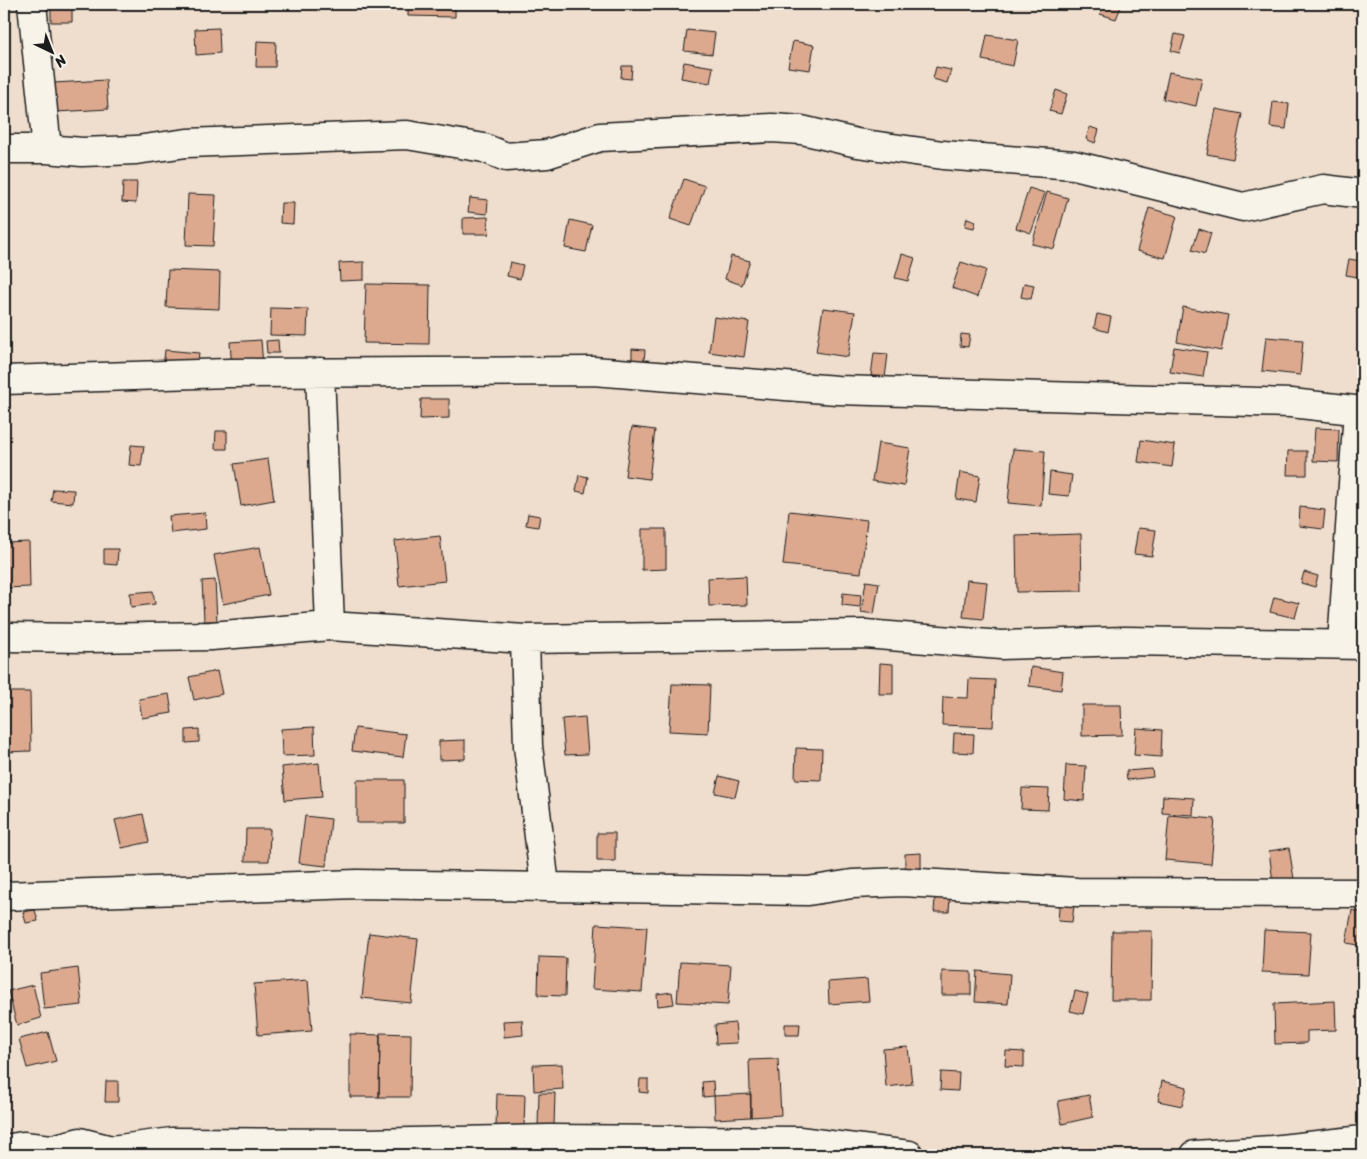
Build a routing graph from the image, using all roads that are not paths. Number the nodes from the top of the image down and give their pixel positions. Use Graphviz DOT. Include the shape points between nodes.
graph roads {
  1 [pos="32,4"];
  2 [pos="4,149"];
  3 [pos="47,149"];
  4 [pos="1363,194"];
  5 [pos="320,372"];
  6 [pos="4,380"];
  7 [pos="1360,411"];
  8 [pos="330,626"];
  9 [pos="4,636"];
  10 [pos="525,639"];
  11 [pos="1353,644"];
  12 [pos="545,886"];
  13 [pos="1363,892"];
  14 [pos="4,896"];
  15 [pos="1363,1140"];
  16 [pos="4,1149"];
  17 [pos="172,1149"];
  18 [pos="909,1155"];
  19 [pos="1195,1155"];
  1 -- 3 [label="street"];
  2 -- 3 [label="street"];
  3 -- 4 [label="street" via="82,152 136,150 187,143 407,135 484,148 506,157 547,154 600,137 772,128 802,130 856,143 943,155 1074,165 1243,207 1323,189"];
  5 -- 6 [label="street"];
  5 -- 7 [label="street" via="593,371 837,390 1291,403"];
  5 -- 8 [label="street"];
  7 -- 11 [label="street"];
  8 -- 9 [label="street" via="210,636"];
  8 -- 10 [label="street"];
  10 -- 11 [label="street" via="866,634 1001,645 1125,641"];
  10 -- 12 [label="street" via="528,746"];
  12 -- 13 [label="street" via="799,891 902,882 1077,892"];
  12 -- 14 [label="street" via="357,884"];
  15 -- 19 [label="street"];
  16 -- 17 [label="street" via="23,1146 52,1149 80,1142 112,1150"];
  17 -- 18 [label="street" via="549,1139 799,1141"];
}
